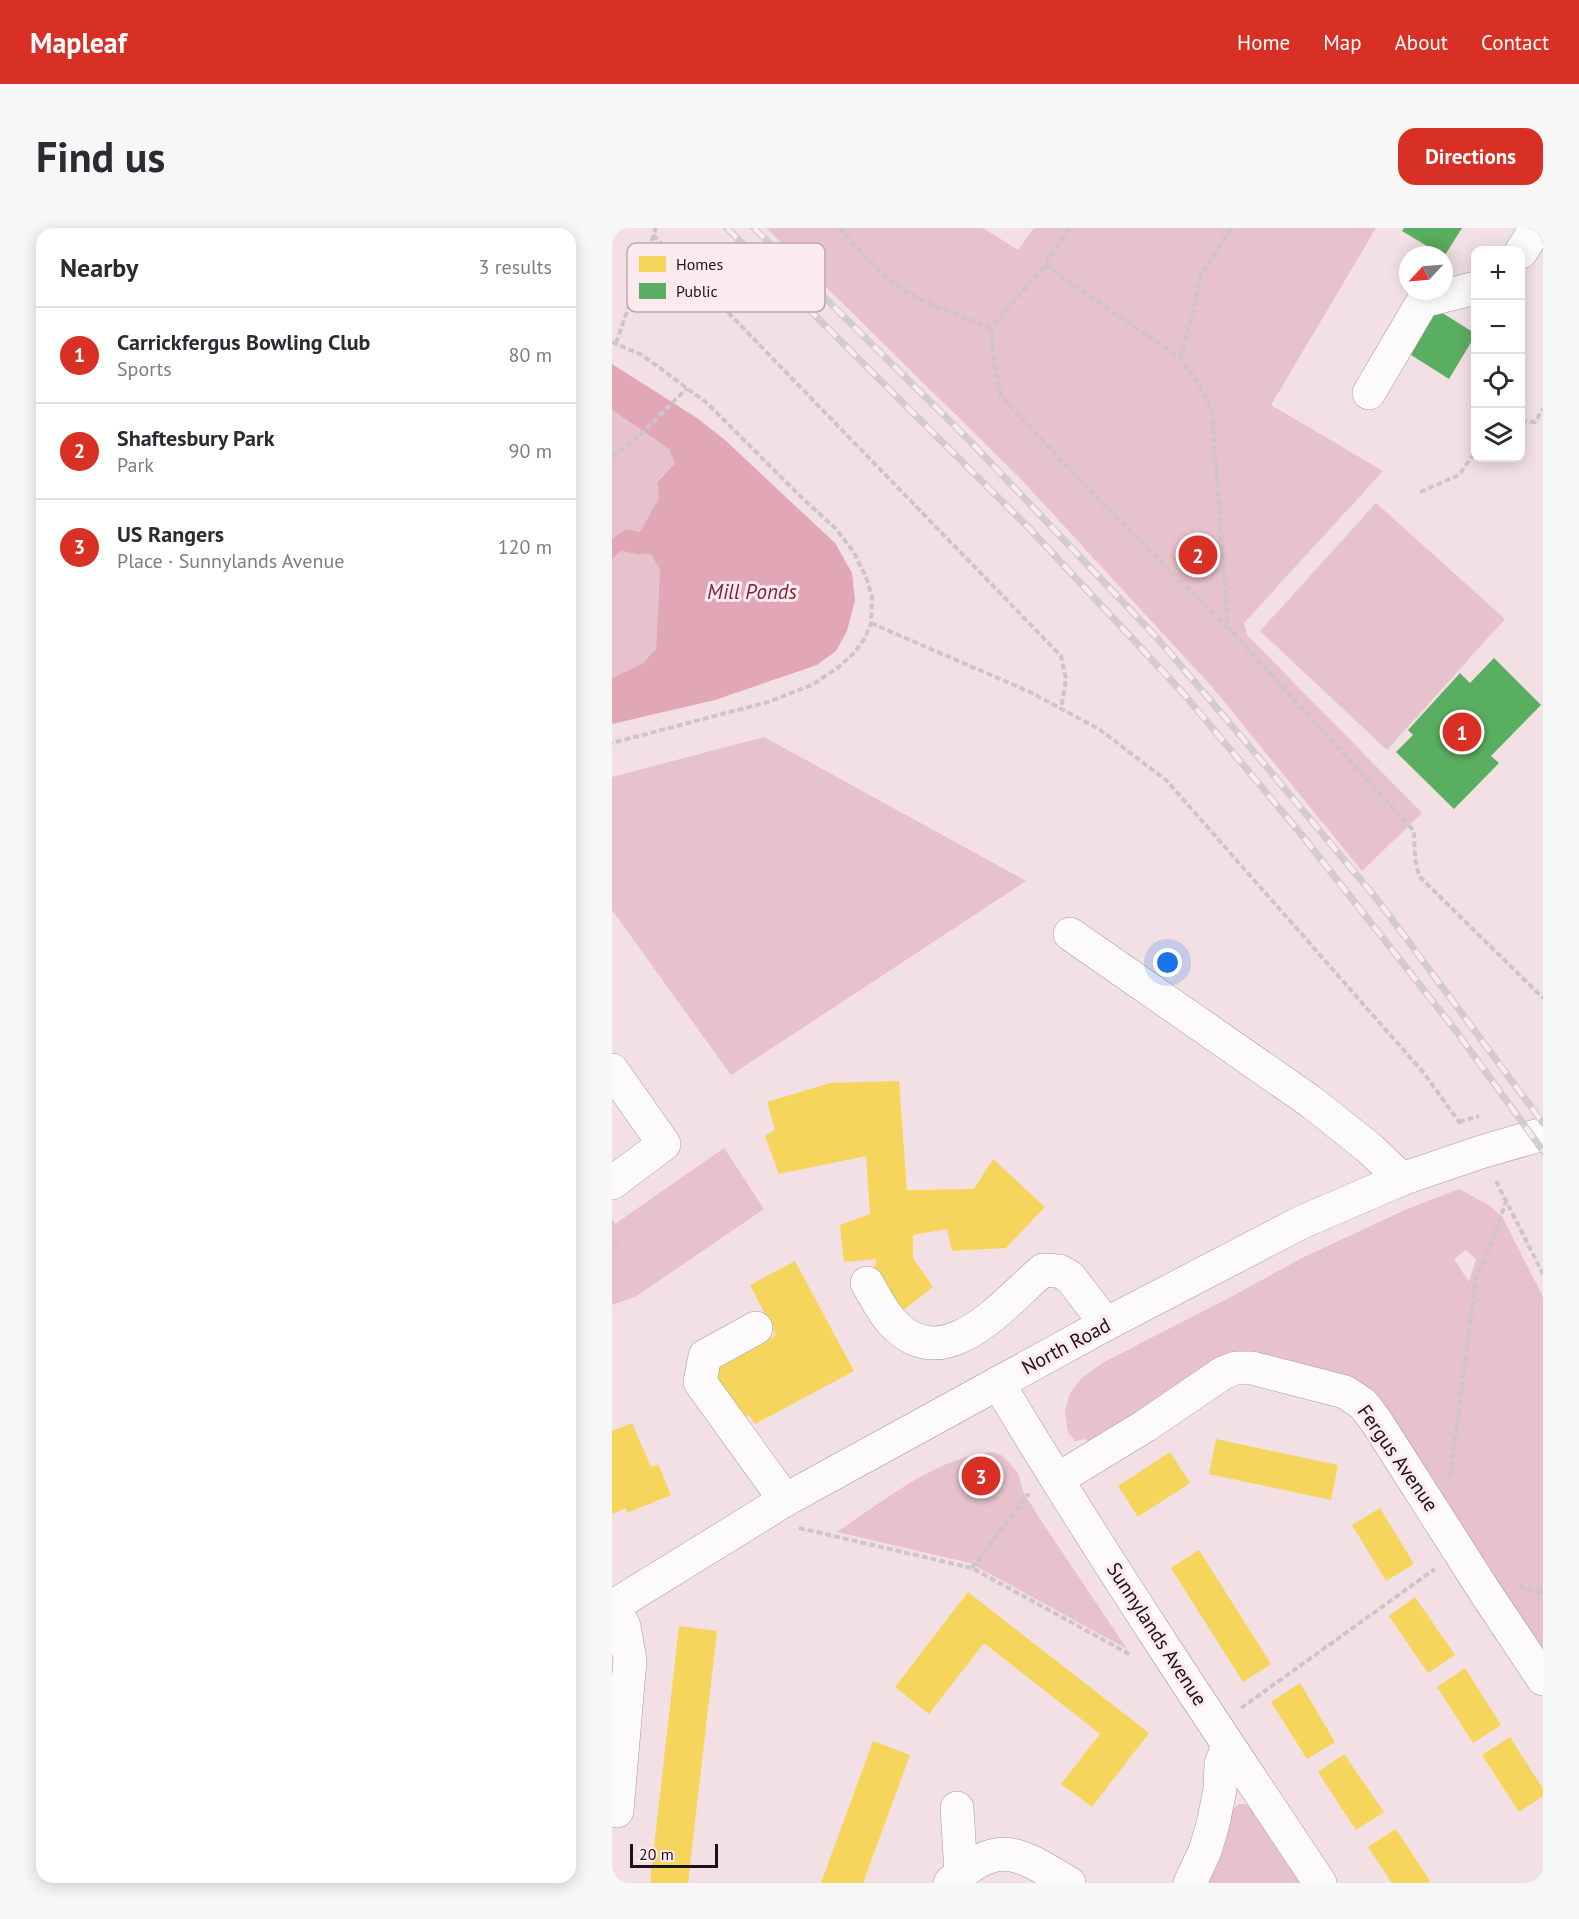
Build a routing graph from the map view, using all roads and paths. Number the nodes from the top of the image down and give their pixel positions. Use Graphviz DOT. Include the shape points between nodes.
graph roads {
  1 [pos="656,228"];
  2 [pos="839,228"];
  3 [pos="1069,228"];
  4 [pos="1231,228"];
  5 [pos="1536,228"];
  6 [pos="653,235"];
  7 [pos="650,243"];
  8 [pos="661,243"];
  9 [pos="1525,246"];
  10 [pos="1045,265"];
  11 [pos="1471,289"];
  12 [pos="627,307"];
  13 [pos="728,312"];
  14 [pos="991,328"];
  15 [pos="614,343"];
  16 [pos="1180,357"];
  17 [pos="687,388"];
  18 [pos="1369,393"];
  19 [pos="1543,409"];
  20 [pos="1525,421"];
  21 [pos="612,457"];
  22 [pos="1471,458"];
  23 [pos="1420,492"];
  24 [pos="872,623"];
  25 [pos="1228,627"];
  26 [pos="1061,709"];
  27 [pos="612,743"];
  28 [pos="1070,934"];
  29 [pos="1543,998"];
  30 [pos="612,1070"];
  31 [pos="1479,1116"];
  32 [pos="1459,1122"];
  33 [pos="1543,1134"];
  34 [pos="1481,1152"];
  35 [pos="1402,1179"];
  36 [pos="612,1183"];
  37 [pos="1506,1201"];
  38 [pos="618,1244"];
  39 [pos="612,1246"];
  40 [pos="1543,1274"];
  41 [pos="867,1283"];
  42 [pos="1106,1324"];
  43 [pos="756,1328"];
  44 [pos="998,1383"];
  45 [pos="1033,1441"];
  46 [pos="1058,1479"];
  47 [pos="790,1514"];
  48 [pos="1452,1538"];
  49 [pos="972,1568"];
  50 [pos="613,1607"];
  51 [pos="1140,1660"];
  52 [pos="1543,1679"];
  53 [pos="1222,1736"];
  54 [pos="957,1808"];
  55 [pos="617,1810"];
  56 [pos="956,1878"];
  57 [pos="1069,1883"];
  58 [pos="1190,1883"];
  59 [pos="1320,1883"];
  1 -- 6 [label="path"];
  2 -- 14 [label="path" via="903,289"];
  3 -- 10 [label="path"];
  4 -- 16 [label="path" via="1200,277"];
  5 -- 9 [label="street"];
  6 -- 7 [label="path"];
  6 -- 8 [label="path"];
  10 -- 14 [label="path"];
  10 -- 16 [label="path"];
  11 -- 18 [label="street" via="1423,301"];
  12 -- 15 [label="path"];
  13 -- 26 [label="path" via="1054,647 1061,656 1066,679"];
  14 -- 25 [label="path" via="1001,396 1097,498"];
  15 -- 17 [label="path" via="642,355"];
  16 -- 25 [label="path" via="1212,411"];
  17 -- 21 [label="path"];
  17 -- 24 [label="path" via="836,529 866,577 872,596"];
  19 -- 20 [label="path" via="1535,422"];
  22 -- 23 [label="path" via="1459,476"];
  24 -- 26 [label="path"];
  24 -- 27 [label="path" via="855,652 812,685 768,702"];
  25 -- 29 [label="path" via="1414,831 1419,876"];
  26 -- 32 [label="path" via="1099,729 1166,780 1423,1072"];
  28 -- 35 [label="street" via="1310,1101"];
  30 -- 36 [label="street" via="664,1144"];
  31 -- 32 [label="path"];
  32 -- 34 [label="path"];
  33 -- 34 [label="street, North Road"];
  34 -- 35 [label="street, North Road"];
  34 -- 37 [label="path"];
  35 -- 42 [label="street, North Road" via="1302,1222"];
  37 -- 40 [label="path"];
  37 -- 48 [label="path" via="1476,1278"];
  38 -- 39 [label="path"];
  41 -- 42 [label="street" via="891,1322 909,1337 931,1343 967,1334 998,1313 1043,1270 1059,1271 1070,1277"];
  42 -- 44 [label="street, North Road"];
  43 -- 47 [label="street" via="705,1356 700,1382"];
  44 -- 45 [label="street, Sunnylands Avenue"];
  44 -- 47 [label="street, North Road"];
  45 -- 46 [label="street, Sunnylands Avenue"];
  45 -- 49 [label="path" via="1022,1473 1028,1495"];
  46 -- 48 [label="street, Fergus Avenue" via="1223,1373 1252,1368 1345,1392 1363,1404"];
  46 -- 53 [label="street, Sunnylands Avenue"];
  47 -- 49 [label="path"];
  47 -- 50 [label="street, North Road"];
  48 -- 52 [label="street, Fergus Avenue"];
  48 -- 53 [label="path"];
  49 -- 51 [label="path"];
  50 -- 55 [label="street" via="624,1626 630,1659"];
  53 -- 58 [label="street" via="1220,1790 1208,1842"];
  53 -- 59 [label="street, Sunnylands Avenue"];
  54 -- 56 [label="street"];
  56 -- 57 [label="street" via="977,1862 1004,1853 1019,1856"];
}
